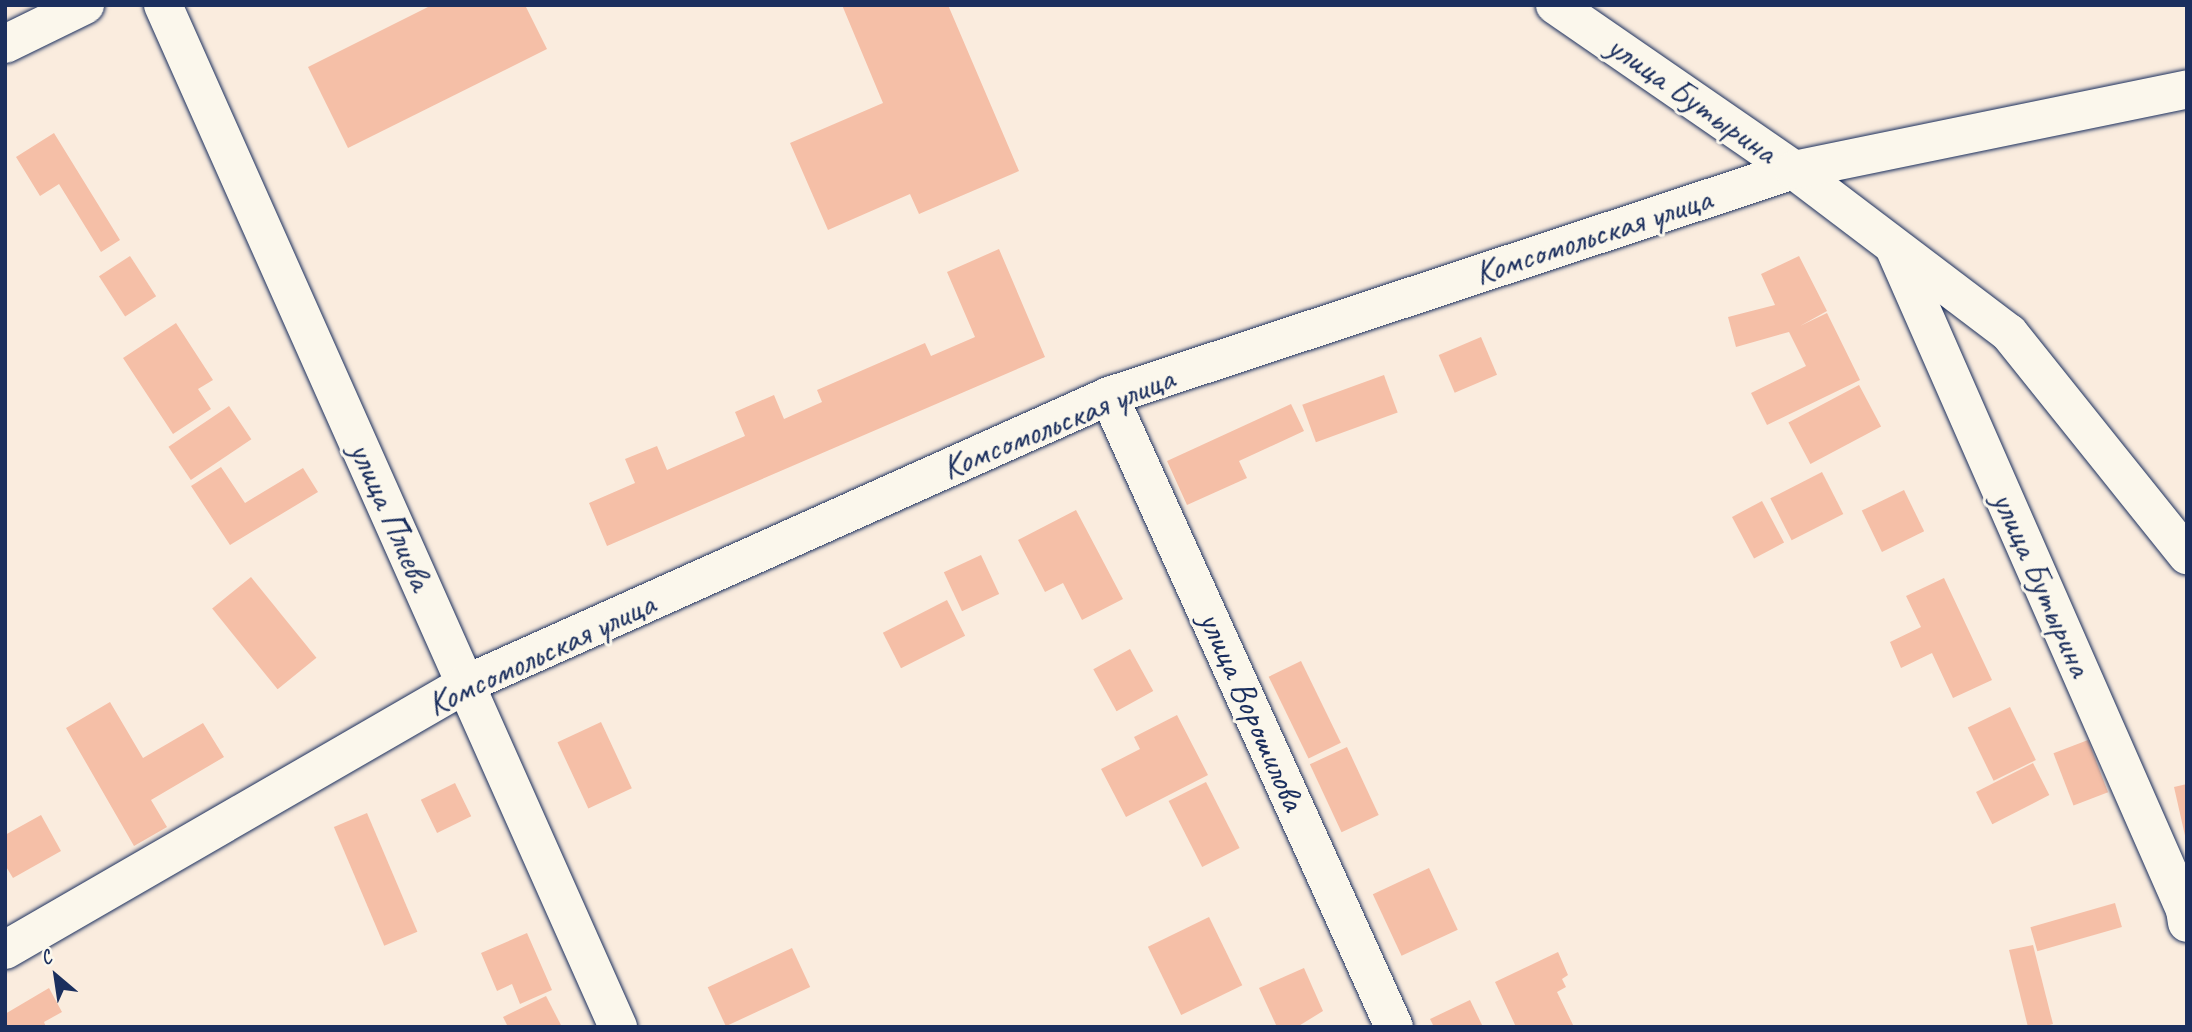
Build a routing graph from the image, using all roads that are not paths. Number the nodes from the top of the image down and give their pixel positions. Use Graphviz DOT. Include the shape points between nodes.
graph roads {
  1 [pos="85,5"];
  2 [pos="163,5"];
  3 [pos="1555,5"];
  4 [pos="5,44"];
  5 [pos="2187,89"];
  6 [pos="1794,170"];
  7 [pos="1894,246"];
  8 [pos="1109,396"];
  9 [pos="2187,555"];
  10 [pos="466,684"];
  11 [pos="2187,922"];
  12 [pos="5,950"];
  13 [pos="618,1027"];
  14 [pos="1394,1027"];
  1 -- 4 [label="street"];
  2 -- 10 [label="street, улица Плиева"];
  3 -- 6 [label="street, улица Бутырина"];
  5 -- 6 [label="street, Комсомольская улица"];
  6 -- 7 [label="street, улица Бутырина"];
  6 -- 8 [label="street, Комсомольская улица"];
  7 -- 9 [label="street, улица Бутырина" via="2009,333"];
  7 -- 11 [label="street, улица Бутырина"];
  8 -- 10 [label="street, Комсомольская улица"];
  8 -- 14 [label="street, улица Ворошилова"];
  10 -- 12 [label="street, Комсомольская улица"];
  10 -- 13 [label="street, улица Плиева"];
}
